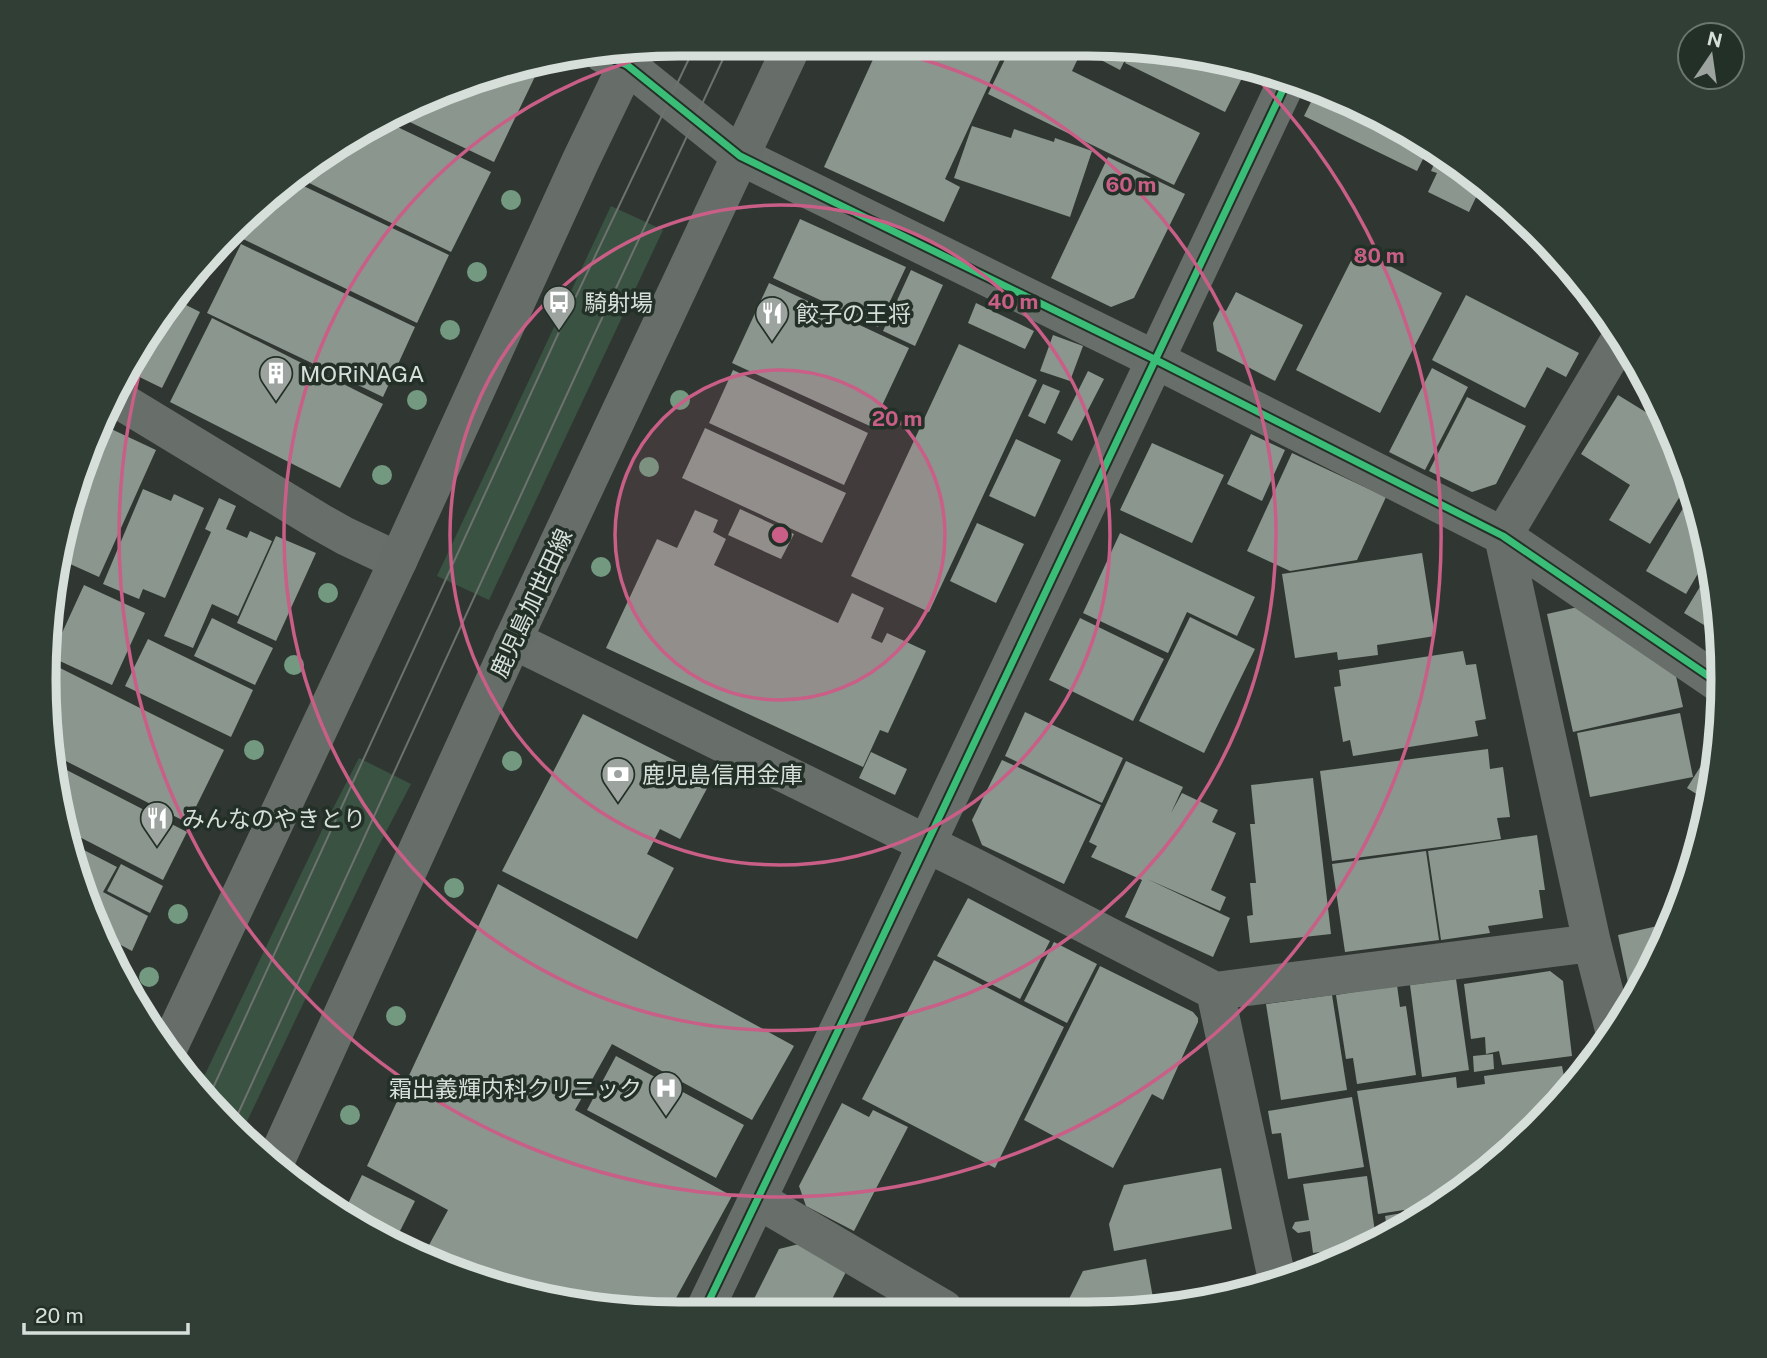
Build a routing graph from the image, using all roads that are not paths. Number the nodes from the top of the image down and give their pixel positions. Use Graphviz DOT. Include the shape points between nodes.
graph roads {
  1 [pos="787,56"];
  2 [pos="624,58"];
  3 [pos="620,59"];
  4 [pos="1283,87"];
  5 [pos="740,156"];
  6 [pos="1615,348"];
  7 [pos="1154,359"];
  8 [pos="121,401"];
  9 [pos="1503,536"];
  10 [pos="398,561"];
  11 [pos="513,640"];
  12 [pos="1711,678"];
  13 [pos="926,845"];
  14 [pos="1592,943"];
  15 [pos="1215,991"];
  16 [pos="1611,1017"];
  17 [pos="172,1040"];
  18 [pos="279,1156"];
  19 [pos="758,1200"];
  20 [pos="1276,1273"];
  21 [pos="708,1302"];
  22 [pos="932,1302"];
  1 -- 5 [label="main road, 鹿児島加世田線"];
  2 -- 5 [label="street"];
  3 -- 10 [label="main road" via="581,160"];
  4 -- 7 [label="street"];
  5 -- 7 [label="street"];
  5 -- 11 [label="main road, 鹿児島加世田線"];
  6 -- 9 [label="street"];
  7 -- 9 [label="street"];
  7 -- 13 [label="street"];
  8 -- 10 [label="street" via="320,522"];
  9 -- 12 [label="street"];
  9 -- 14 [label="street"];
  10 -- 17 [label="main road"];
  11 -- 13 [label="street"];
  11 -- 18 [label="main road, 鹿児島加世田線"];
  13 -- 15 [label="street"];
  13 -- 19 [label="street"];
  14 -- 15 [label="street"];
  14 -- 16 [label="street"];
  15 -- 20 [label="street"];
  19 -- 21 [label="street"];
  19 -- 22 [label="street"];
}
